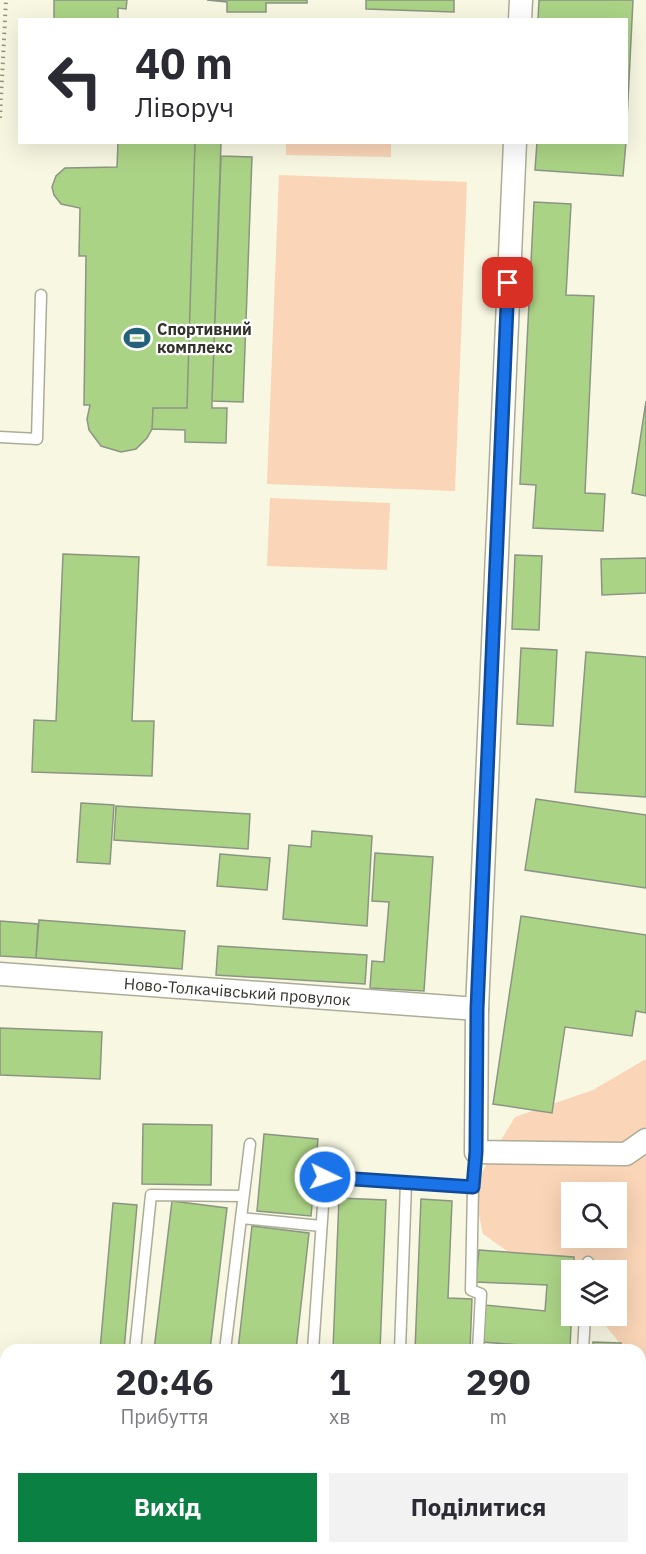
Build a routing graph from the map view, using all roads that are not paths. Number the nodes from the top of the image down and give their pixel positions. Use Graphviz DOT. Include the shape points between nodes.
graph roads {
  1 [pos="521,0"];
  2 [pos="520,18"];
  3 [pos="515,144"];
  4 [pos="41,296"];
  5 [pos="0,437"];
  6 [pos="0,974"];
  7 [pos="477,1009"];
  8 [pos="646,1140"];
  9 [pos="250,1144"];
  10 [pos="476,1152"];
  11 [pos="636,1157"];
  12 [pos="406,1183"];
  13 [pos="473,1187"];
  14 [pos="243,1196"];
  15 [pos="240,1218"];
  16 [pos="321,1226"];
  17 [pos="584,1326"];
  18 [pos="136,1344"];
  19 [pos="226,1344"];
  20 [pos="313,1344"];
  21 [pos="400,1344"];
  22 [pos="478,1344"];
  23 [pos="583,1344"];
  1 -- 2 [label="street"];
  3 -- 7 [label="street"];
  4 -- 5 [label="lane" via="37,439"];
  6 -- 7 [label="street, Ново-Толкачівський провулок"];
  7 -- 10 [label="street"];
  8 -- 11 [label="street"];
  9 -- 14 [label="lane"];
  10 -- 11 [label="street"];
  10 -- 13 [label="lane"];
  12 -- 13 [label="lane"];
  12 -- 16 [label="lane" via="325,1177"];
  12 -- 21 [label="lane"];
  13 -- 22 [label="lane" via="471,1290 481,1294"];
  14 -- 15 [label="lane"];
  14 -- 18 [label="lane" via="151,1196"];
  15 -- 16 [label="lane"];
  15 -- 19 [label="lane"];
  16 -- 20 [label="lane"];
  17 -- 23 [label="lane"];
}
